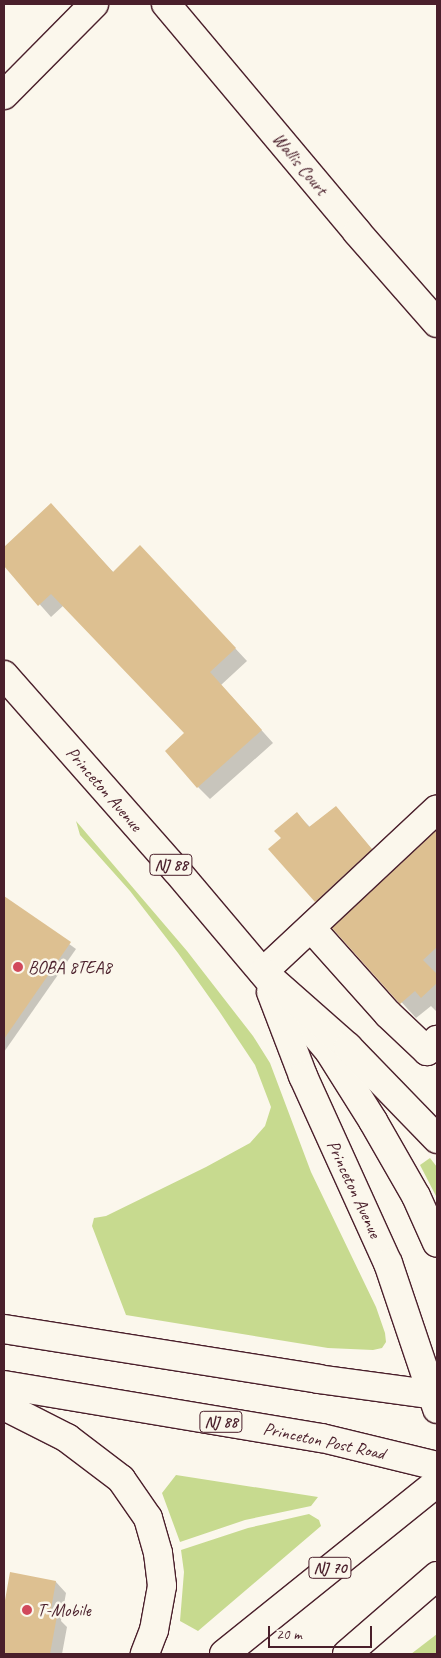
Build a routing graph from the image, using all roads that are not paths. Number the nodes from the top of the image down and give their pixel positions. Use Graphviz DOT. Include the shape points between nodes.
graph roads {
  1 [pos="94,4"];
  2 [pos="166,4"];
  3 [pos="4,95"];
  4 [pos="437,322"];
  5 [pos="4,675"];
  6 [pos="437,809"];
  7 [pos="312,929"];
  8 [pos="263,972"];
  9 [pos="432,1046"];
  10 [pos="437,1140"];
  11 [pos="437,1243"];
  12 [pos="4,1329"];
  13 [pos="4,1385"];
  14 [pos="436,1400"];
  15 [pos="4,1406"];
  16 [pos="437,1466"];
  17 [pos="437,1483"];
  18 [pos="437,1576"];
  19 [pos="145,1654"];
  20 [pos="224,1654"];
  21 [pos="347,1654"];
  1 -- 3 [label="main road"];
  2 -- 4 [label="main road, Wallis Court" via="357,232"];
  5 -- 8 [label="main road, Princeton Avenue / NJ 88"];
  6 -- 7 [label="main road"];
  7 -- 8 [label="main road"];
  7 -- 9 [label="main road" via="388,1014"];
  8 -- 10 [label="main road" via="348,1047"];
  8 -- 11 [label="main road, Princeton Avenue / NJ 88" via="329,1051 416,1196"];
  8 -- 14 [label="main road, Princeton Avenue" via="303,1076 388,1263"];
  12 -- 14 [label="main road"];
  13 -- 16 [label="main road, Princeton Post Road / NJ 88" via="322,1438"];
  15 -- 19 [label="main road" via="75,1444 121,1479 148,1518 158,1553 162,1586 154,1630"];
  17 -- 20 [label="main road, NJ 70"];
  18 -- 21 [label="main road"];
}
